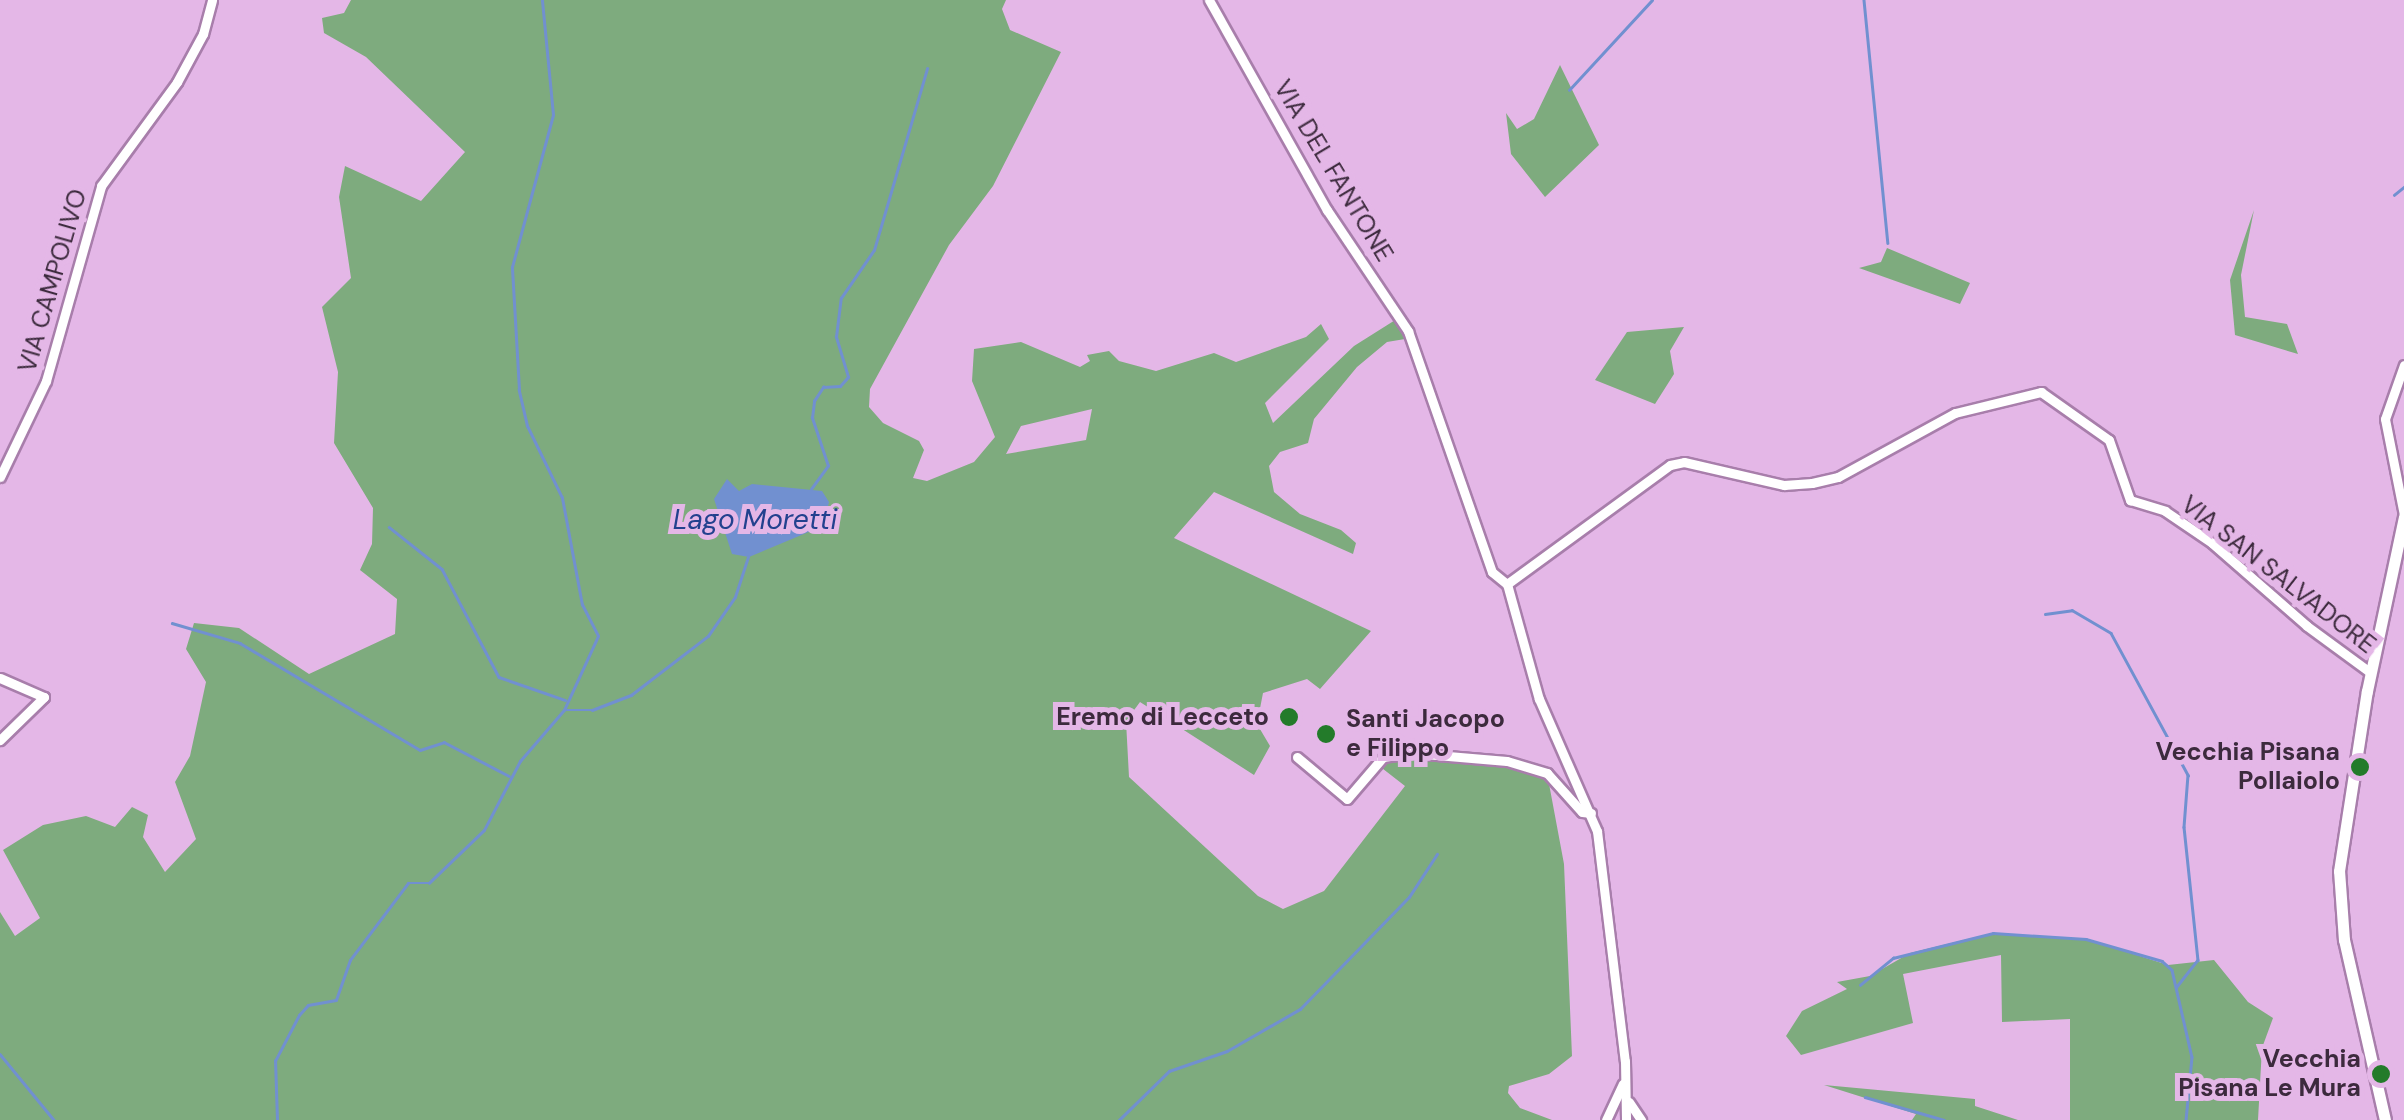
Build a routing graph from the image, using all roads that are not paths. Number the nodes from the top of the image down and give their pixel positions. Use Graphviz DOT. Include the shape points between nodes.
graph roads {
  1 [pos="212,0"];
  2 [pos="1209,0"];
  3 [pos="2404,365"];
  4 [pos="0,477"];
  5 [pos="2404,516"];
  6 [pos="1507,584"];
  7 [pos="2371,673"];
  8 [pos="0,678"];
  9 [pos="0,740"];
  10 [pos="1297,756"];
  11 [pos="1591,813"];
  12 [pos="1624,1082"];
  13 [pos="1627,1099"];
  14 [pos="1606,1120"];
  15 [pos="1626,1120"];
  16 [pos="1641,1120"];
  17 [pos="2385,1120"];
  1 -- 4 [label="street, VIA CAMPOLIVO" via="203,34 177,82 101,186 46,381"];
  2 -- 6 [label="street, VIA DEL FANTONE" via="1327,210 1408,331 1492,572"];
  3 -- 5 [label="street" via="2384,419"];
  5 -- 7 [label="street"];
  6 -- 7 [label="street, VIA SAN SALVADORE" via="1670,465 1684,462 1784,485 1812,483 1838,477 1955,413 2041,392 2109,440 2130,500 2165,512 2212,543"];
  6 -- 11 [label="street" via="1539,699"];
  7 -- 17 [label="street" via="2339,888 2344,940"];
  8 -- 9 [label="street" via="44,697"];
  10 -- 11 [label="street" via="1347,799 1384,758 1413,753 1507,761 1548,773 1582,812"];
  11 -- 12 [label="street" via="1602,858"];
  12 -- 13 [label="street"];
  12 -- 14 [label="street"];
  13 -- 15 [label="street"];
  13 -- 16 [label="street"];
}
